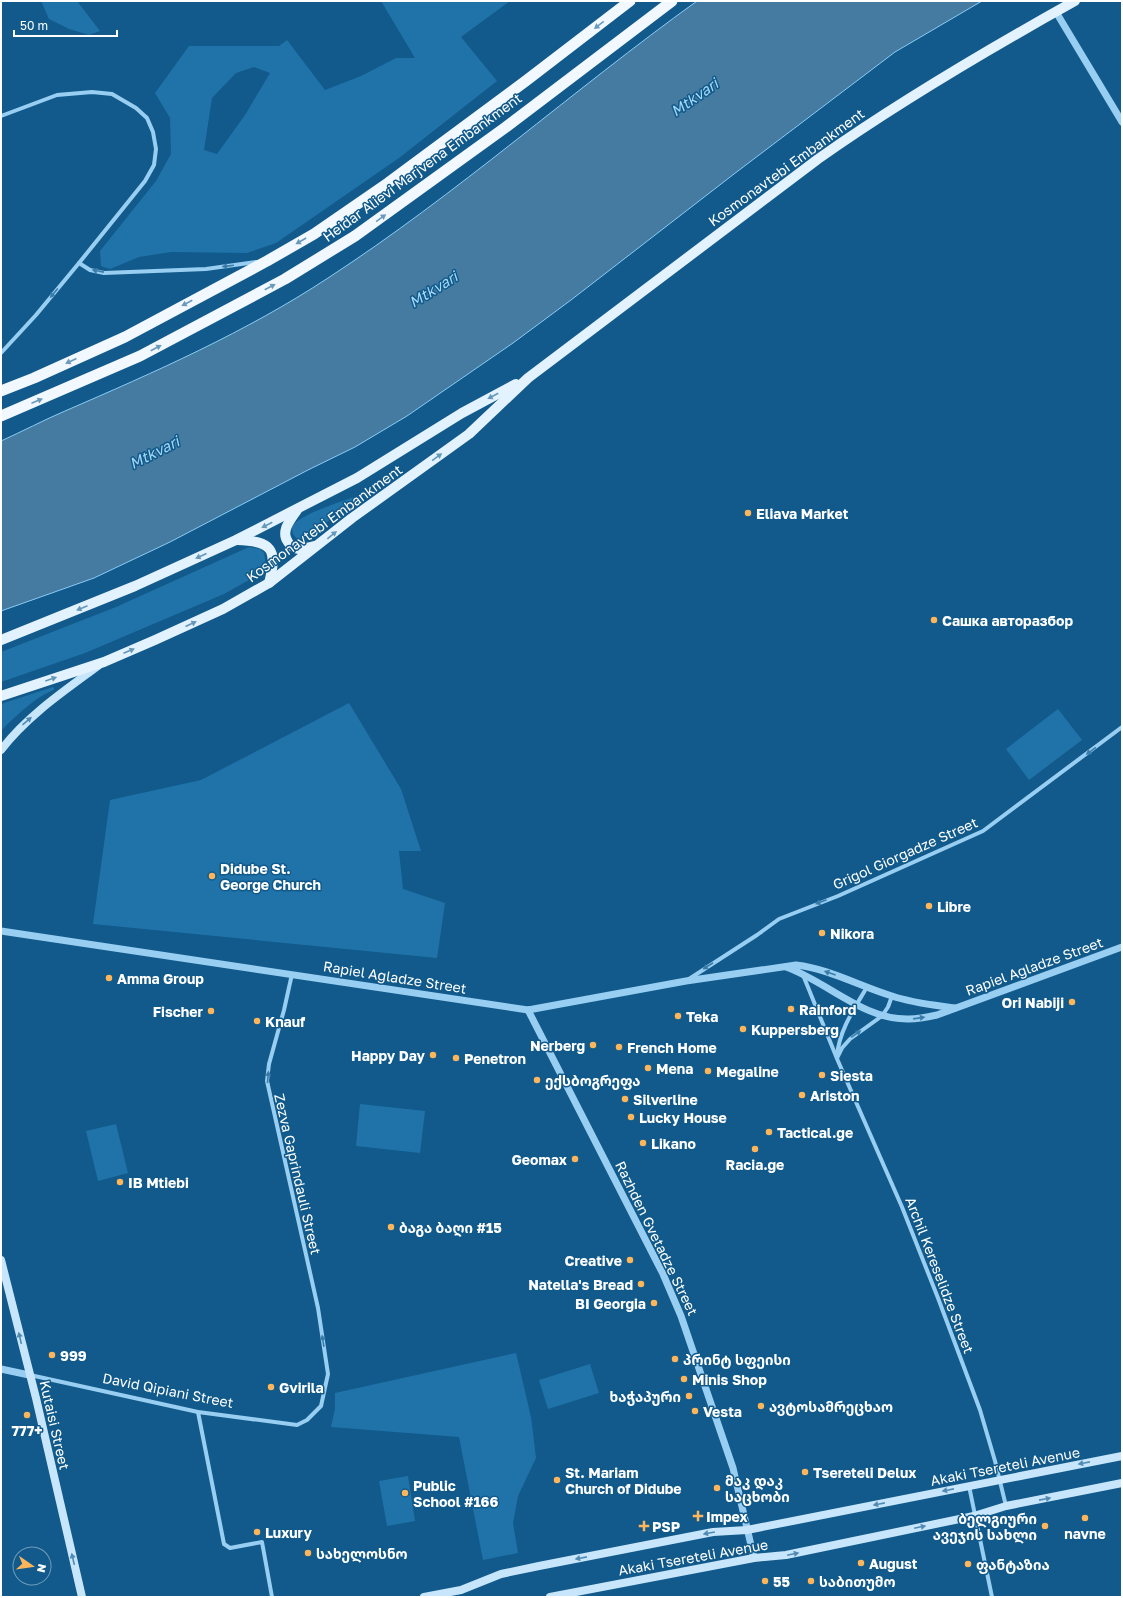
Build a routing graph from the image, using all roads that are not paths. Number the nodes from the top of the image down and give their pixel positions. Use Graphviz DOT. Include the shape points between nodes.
graph roads {
  1 [pos="630,1"];
  2 [pos="672,1"];
  3 [pos="1075,1"];
  4 [pos="1056,12"];
  5 [pos="1,116"];
  6 [pos="1122,122"];
  7 [pos="267,261"];
  8 [pos="79,263"];
  9 [pos="1,352"];
  10 [pos="528,378"];
  11 [pos="1,392"];
  12 [pos="1,416"];
  13 [pos="297,510"];
  14 [pos="236,540"];
  15 [pos="319,545"];
  16 [pos="270,583"];
  17 [pos="1,640"];
  18 [pos="104,662"];
  19 [pos="1,696"];
  20 [pos="1122,727"];
  21 [pos="1,750"];
  22 [pos="1,931"];
  23 [pos="1122,947"];
  24 [pos="784,966"];
  25 [pos="802,973"];
  26 [pos="292,974"];
  27 [pos="686,981"];
  28 [pos="867,987"];
  29 [pos="892,996"];
  30 [pos="856,1005"];
  31 [pos="955,1008"];
  32 [pos="528,1010"];
  33 [pos="882,1016"];
  34 [pos="837,1058"];
  35 [pos="1,1260"];
  36 [pos="1,1369"];
  37 [pos="29,1375"];
  38 [pos="328,1379"];
  39 [pos="198,1412"];
  40 [pos="1122,1456"];
  41 [pos="1000,1479"];
  42 [pos="1122,1483"];
  43 [pos="969,1486"];
  44 [pos="1006,1506"];
  45 [pos="974,1516"];
  46 [pos="747,1530"];
  47 [pos="754,1558"];
  48 [pos="82,1597"];
  49 [pos="272,1597"];
  50 [pos="424,1597"];
  51 [pos="550,1597"];
  52 [pos="992,1597"];
  1 -- 7 [label="highway, Heidar Alievi Marjvena Embankment, one-way" via="388,183 314,234"];
  12 -- 2 [label="highway, Heidar Alievi Marjvena Embankment, one-way" via="140,356 285,279 355,236 506,127"];
  3 -- 4 [label="main road, Kosmonavtebi Embankment"];
  4 -- 6 [label="street"];
  4 -- 10 [label="main road, Kosmonavtebi Embankment" via="935,81 864,127"];
  5 -- 8 [label="street" via="57,95 92,92 112,94 136,108 147,118 156,148 154,165 141,186"];
  7 -- 8 [label="street, one-way" via="206,269 104,273 90,270"];
  7 -- 11 [label="highway, Heidar Alievi Marjvena Embankment, one-way" via="125,336"];
  8 -- 9 [label="street, one-way"];
  10 -- 13 [label="main road, Kosmonavtebi Embankment, one-way" via="462,413 357,478"];
  15 -- 10 [label="main road, Kosmonavtebi Embankment, one-way" via="468,434"];
  13 -- 14 [label="main road, Kosmonavtebi Embankment, one-way"];
  13 -- 15 [label="main road" via="287,525 287,541 294,548 300,549"];
  14 -- 16 [label="main road" via="254,541 267,546 274,558"];
  14 -- 17 [label="main road, Kosmonavtebi Embankment, one-way" via="135,586"];
  15 -- 16 [label="main road, Kosmonavtebi Embankment"];
  18 -- 16 [label="main road, Kosmonavtebi Embankment, one-way" via="223,609"];
  19 -- 18 [label="main road, Kosmonavtebi Embankment, one-way"];
  21 -- 18 [label="main road, one-way" via="24,723"];
  20 -- 27 [label="street, Grigol Giorgadze Street, one-way" via="983,831 838,896 779,919"];
  22 -- 26 [label="street, Rapiel Agladze Street"];
  23 -- 31 [label="street, Rapiel Agladze Street"];
  24 -- 25 [label="street, Rapiel Agladze Street"];
  24 -- 27 [label="street, Rapiel Agladze Street"];
  28 -- 24 [label="street, Rapiel Agladze Street, one-way" via="810,967"];
  25 -- 30 [label="street, Rapiel Agladze Street"];
  25 -- 34 [label="street, Archil Kereselidze Street"];
  26 -- 32 [label="street, Rapiel Agladze Street"];
  38 -- 26 [label="street, Zezva Gaprindauli Street, one-way" via="318,1308 267,1081"];
  27 -- 32 [label="street, Rapiel Agladze Street"];
  28 -- 29 [label="street, Rapiel Agladze Street"];
  28 -- 30 [label="street"];
  29 -- 31 [label="street, Rapiel Agladze Street" via="921,1004"];
  29 -- 33 [label="street"];
  30 -- 33 [label="street, Rapiel Agladze Street"];
  30 -- 34 [label="street" via="838,1042"];
  33 -- 31 [label="street, Rapiel Agladze Street, one-way" via="909,1019 937,1015"];
  32 -- 46 [label="street, Razhden Gvetadze Street" via="660,1268 681,1316 733,1468"];
  34 -- 33 [label="street, one-way" via="850,1039"];
  34 -- 41 [label="street, Archil Kereselidze Street" via="919,1250 980,1410"];
  37 -- 35 [label="main road, Kutaisi Street, one-way"];
  36 -- 37 [label="street, David Qipiani Street"];
  37 -- 39 [label="street, David Qipiani Street"];
  48 -- 37 [label="main road, Kutaisi Street, one-way"];
  38 -- 39 [label="street, David Qipiani Street" via="321,1406 307,1420 297,1425"];
  39 -- 49 [label="street" via="224,1544 230,1548 262,1542"];
  40 -- 41 [label="main road, Akaki Tsereteli Avenue, one-way"];
  41 -- 43 [label="main road, Akaki Tsereteli Avenue"];
  41 -- 44 [label="street, Archil Kereselidze Street"];
  44 -- 42 [label="main road, Akaki Tsereteli Avenue, one-way"];
  43 -- 45 [label="street"];
  43 -- 46 [label="main road, Akaki Tsereteli Avenue, one-way"];
  44 -- 45 [label="main road, Akaki Tsereteli Avenue"];
  47 -- 45 [label="main road, Akaki Tsereteli Avenue, one-way" via="786,1555"];
  45 -- 52 [label="street"];
  46 -- 47 [label="street, Razhden Gvetadze Street"];
  46 -- 50 [label="main road, Akaki Tsereteli Avenue, one-way" via="713,1532 539,1566 501,1574 461,1590"];
  47 -- 51 [label="main road, Akaki Tsereteli Avenue"];
}
